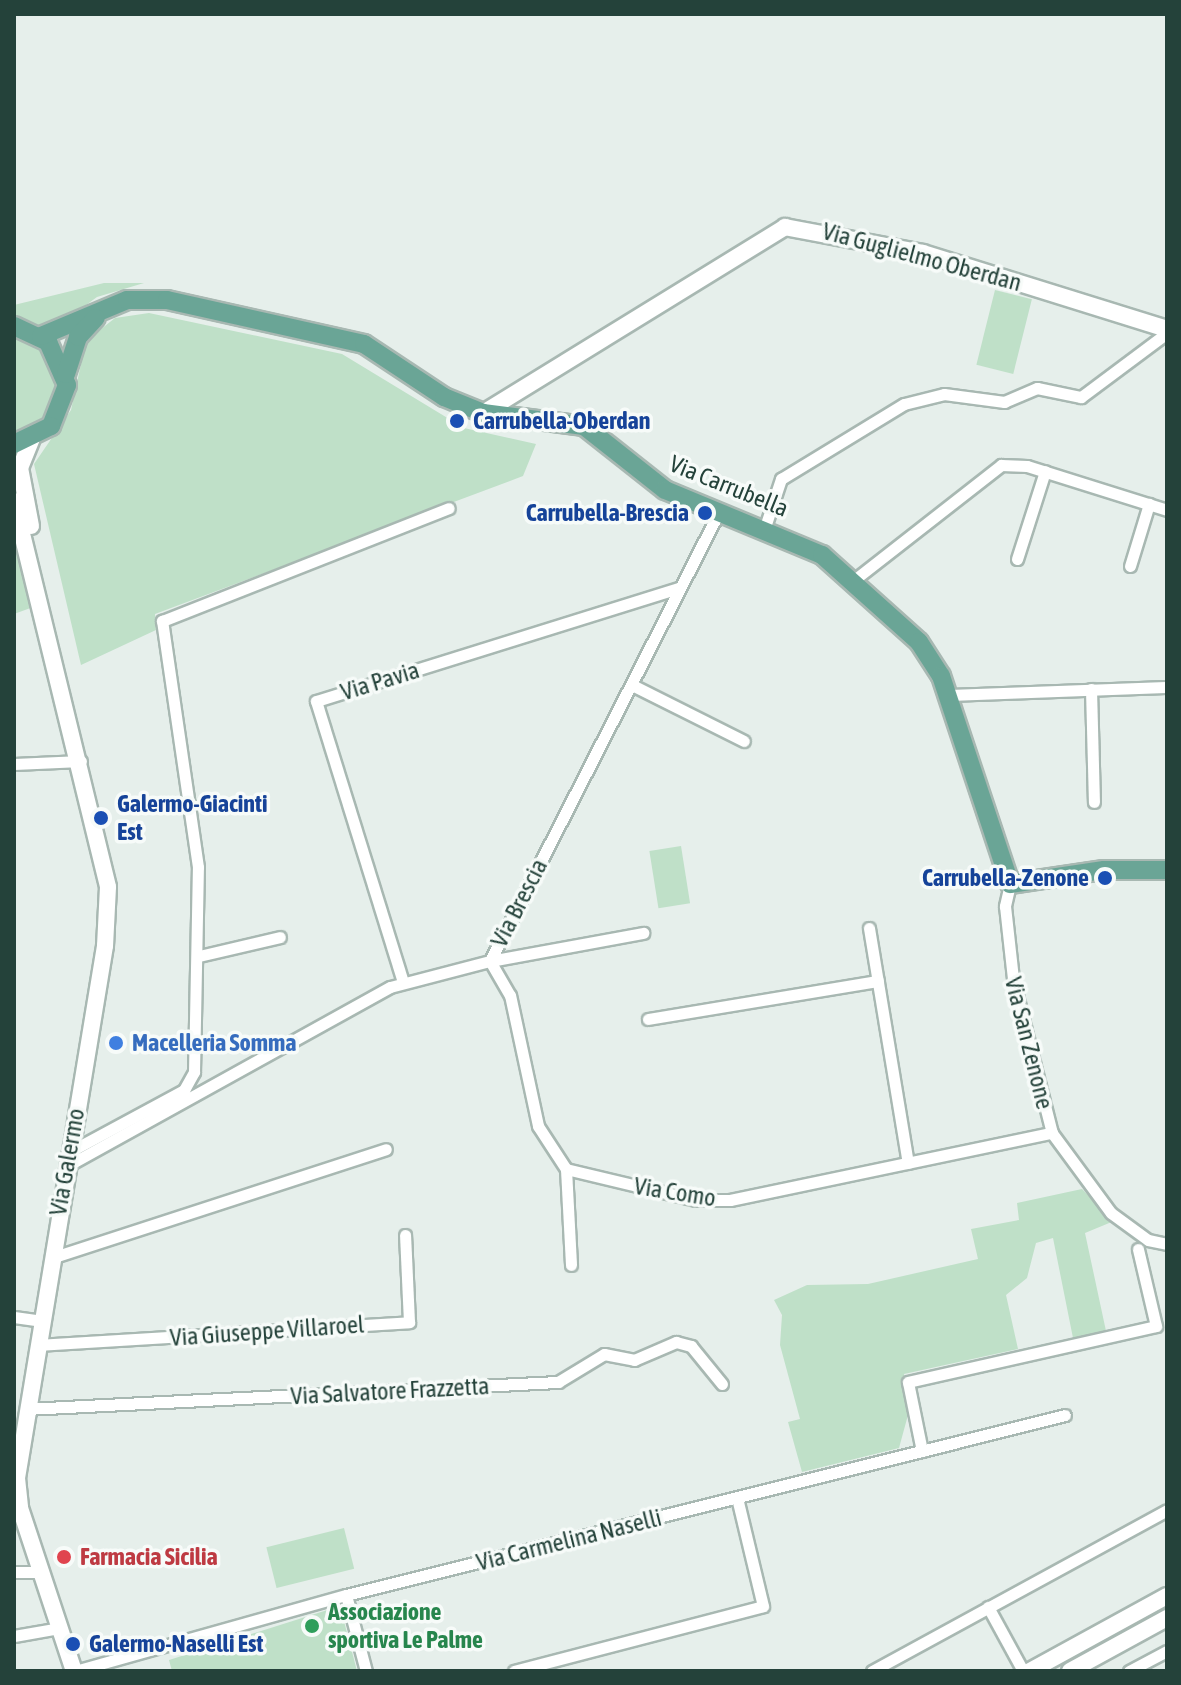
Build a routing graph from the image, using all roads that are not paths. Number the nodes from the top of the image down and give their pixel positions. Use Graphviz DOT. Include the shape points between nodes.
graph roads {
  1 [pos="111,304"];
  2 [pos="14,326"];
  3 [pos="1167,331"];
  4 [pos="41,336"];
  5 [pos="66,374"];
  6 [pos="483,413"];
  7 [pos="23,442"];
  8 [pos="1045,471"];
  9 [pos="14,501"];
  10 [pos="1149,504"];
  11 [pos="449,508"];
  12 [pos="720,510"];
  13 [pos="1167,510"];
  14 [pos="765,527"];
  15 [pos="1017,559"];
  16 [pos="1130,566"];
  17 [pos="854,580"];
  18 [pos="679,588"];
  19 [pos="52,649"];
  20 [pos="632,685"];
  21 [pos="1167,687"];
  22 [pos="1091,689"];
  23 [pos="948,695"];
  24 [pos="744,741"];
  25 [pos="81,761"];
  26 [pos="14,764"];
  27 [pos="1094,802"];
  28 [pos="1167,870"];
  29 [pos="1010,884"];
  30 [pos="869,928"];
  31 [pos="643,933"];
  32 [pos="280,937"];
  33 [pos="199,956"];
  34 [pos="490,961"];
  35 [pos="878,981"];
  36 [pos="403,982"];
  37 [pos="648,1019"];
  38 [pos="1052,1133"];
  39 [pos="386,1149"];
  40 [pos="68,1159"];
  41 [pos="908,1163"];
  42 [pos="566,1169"];
  43 [pos="405,1235"];
  44 [pos="1167,1244"];
  45 [pos="1138,1249"];
  46 [pos="51,1258"];
  47 [pos="571,1265"];
  48 [pos="14,1317"];
  49 [pos="41,1321"];
  50 [pos="37,1345"];
  51 [pos="722,1384"];
  52 [pos="26,1409"];
  53 [pos="1065,1415"];
  54 [pos="922,1451"];
  55 [pos="737,1498"];
  56 [pos="1167,1510"];
  57 [pos="14,1572"];
  58 [pos="43,1572"];
  59 [pos="346,1595"];
  60 [pos="1167,1596"];
  61 [pos="988,1607"];
  62 [pos="1167,1618"];
  63 [pos="60,1628"];
  64 [pos="14,1636"];
  65 [pos="1167,1651"];
  66 [pos="1032,1670"];
  67 [pos="74,1671"];
  68 [pos="366,1671"];
  69 [pos="514,1671"];
  70 [pos="872,1671"];
  71 [pos="1070,1671"];
  72 [pos="1129,1671"];
  1 -- 4 [label="main road"];
  1 -- 5 [label="main road" via="78,337"];
  1 -- 6 [label="main road, Via Carrubella" via="167,300 347,339 379,351 444,397"];
  2 -- 4 [label="main road"];
  3 -- 6 [label="main road, Via Guglielmo Oberdan" via="923,253 785,227"];
  3 -- 14 [label="street" via="1081,397 1037,388 1004,402 944,394 904,404 781,479"];
  4 -- 5 [label="main road"];
  5 -- 7 [label="main road" via="58,417"];
  6 -- 12 [label="main road, Via Carrubella" via="584,426 656,484"];
  7 -- 19 [label="main road" via="20,476"];
  8 -- 10 [label="street"];
  8 -- 15 [label="street"];
  8 -- 17 [label="street" via="1001,465"];
  9 -- 19 [label="main road"];
  10 -- 13 [label="street"];
  10 -- 16 [label="street"];
  11 -- 33 [label="street" via="162,621 198,867"];
  12 -- 14 [label="main road, Via Carrubella"];
  12 -- 18 [label="street, Via Brescia"];
  14 -- 17 [label="main road, Via Carrubella" via="809,546"];
  17 -- 23 [label="main road, Via Carrubella" via="929,653"];
  18 -- 20 [label="street, Via Brescia"];
  18 -- 36 [label="street, Via Pavia" via="316,701"];
  19 -- 25 [label="main road, Via Galermo"];
  20 -- 24 [label="street"];
  20 -- 34 [label="street, Via Brescia"];
  21 -- 22 [label="street"];
  22 -- 23 [label="street"];
  22 -- 27 [label="street"];
  23 -- 29 [label="main road, Via Carrubella"];
  25 -- 26 [label="street"];
  25 -- 40 [label="main road, Via Galermo" via="107,871 107,919"];
  28 -- 29 [label="main road" via="1104,870"];
  29 -- 38 [label="street, Via San Zenone" via="1005,906 1013,979"];
  30 -- 35 [label="street"];
  31 -- 34 [label="street"];
  32 -- 33 [label="street"];
  33 -- 40 [label="street" via="190,1081"];
  34 -- 36 [label="street, Via Brescia"];
  34 -- 42 [label="street" via="510,995 538,1126"];
  35 -- 37 [label="street"];
  35 -- 41 [label="street"];
  36 -- 40 [label="street, Via Brescia"];
  38 -- 41 [label="street, Via Como"];
  38 -- 44 [label="street, Via San Zenone" via="1111,1213 1148,1240"];
  39 -- 46 [label="street"];
  40 -- 46 [label="main road, Via Galermo"];
  41 -- 42 [label="street, Via Como" via="716,1201"];
  42 -- 47 [label="street"];
  43 -- 50 [label="street, Via Giuseppe Villaroel" via="409,1322"];
  45 -- 54 [label="street" via="1156,1326 908,1382"];
  46 -- 49 [label="main road, Via Galermo"];
  48 -- 49 [label="street"];
  49 -- 50 [label="main road, Via Galermo"];
  50 -- 52 [label="main road, Via Galermo"];
  51 -- 52 [label="street, Via Salvatore Frazzetta" via="691,1346 676,1342 634,1360 604,1354 558,1382"];
  52 -- 58 [label="main road, Via Galermo" via="17,1489"];
  53 -- 54 [label="street, Via Carmelina Naselli"];
  54 -- 55 [label="street, Via Carmelina Naselli"];
  55 -- 59 [label="street, Via Carmelina Naselli"];
  55 -- 69 [label="street" via="763,1606"];
  56 -- 61 [label="street"];
  57 -- 58 [label="street"];
  58 -- 63 [label="main road, Via Galermo"];
  59 -- 67 [label="street, Via Carmelina Naselli"];
  59 -- 68 [label="street"];
  60 -- 66 [label="main road"];
  61 -- 66 [label="street"];
  61 -- 70 [label="street"];
  62 -- 71 [label="main road"];
  63 -- 64 [label="street"];
  63 -- 67 [label="main road, Via Galermo"];
  65 -- 72 [label="street"];
}
